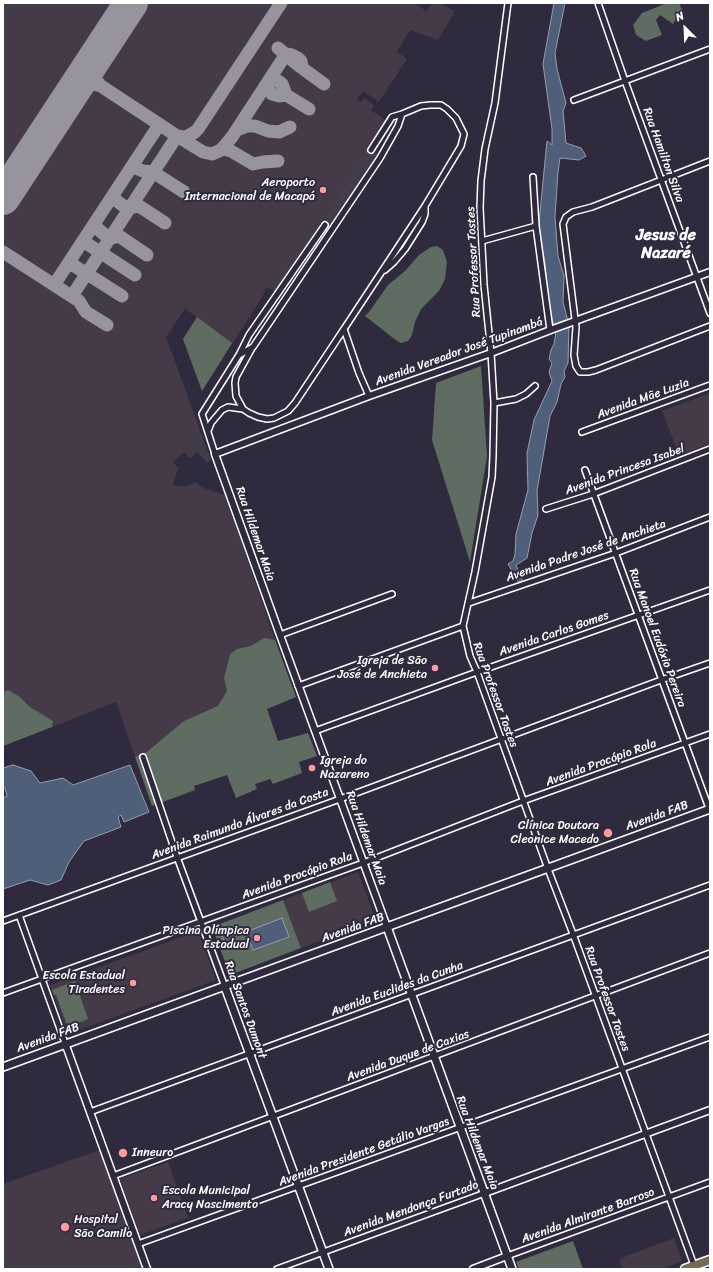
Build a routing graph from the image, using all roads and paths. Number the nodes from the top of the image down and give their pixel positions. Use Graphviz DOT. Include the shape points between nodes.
graph roads {
  1 [pos="508,3"];
  2 [pos="598,3"];
  3 [pos="710,49"];
  4 [pos="625,81"];
  5 [pos="574,100"];
  6 [pos="402,114"];
  7 [pos="371,150"];
  8 [pos="710,161"];
  9 [pos="533,177"];
  10 [pos="662,179"];
  11 [pos="325,225"];
  12 [pos="536,226"];
  13 [pos="482,241"];
  14 [pos="710,272"];
  15 [pos="697,276"];
  16 [pos="710,313"];
  17 [pos="573,322"];
  18 [pos="710,326"];
  19 [pos="344,328"];
  20 [pos="551,330"];
  21 [pos="253,347"];
  22 [pos="491,353"];
  23 [pos="239,355"];
  24 [pos="710,385"];
  25 [pos="535,386"];
  26 [pos="369,396"];
  27 [pos="494,403"];
  28 [pos="243,409"];
  29 [pos="208,431"];
  30 [pos="582,432"];
  31 [pos="710,449"];
  32 [pos="215,454"];
  33 [pos="585,470"];
  34 [pos="594,494"];
  35 [pos="546,509"];
  36 [pos="710,517"];
  37 [pos="616,553"];
  38 [pos="710,590"];
  39 [pos="392,594"];
  40 [pos="469,603"];
  41 [pos="638,616"];
  42 [pos="463,626"];
  43 [pos="280,635"];
  44 [pos="710,663"];
  45 [pos="476,672"];
  46 [pos="661,680"];
  47 [pos="298,686"];
  48 [pos="315,731"];
  49 [pos="710,734"];
  50 [pos="501,739"];
  51 [pos="685,743"];
  52 [pos="143,757"];
  53 [pos="340,799"];
  54 [pos="524,801"];
  55 [pos="710,810"];
  56 [pos="178,857"];
  57 [pos="363,863"];
  58 [pos="548,869"];
  59 [pos="710,884"];
  60 [pos="19,915"];
  61 [pos="3,921"];
  62 [pos="201,921"];
  63 [pos="387,927"];
  64 [pos="573,934"];
  65 [pos="710,953"];
  66 [pos="42,979"];
  67 [pos="225,987"];
  68 [pos="3,993"];
  69 [pos="412,994"];
  70 [pos="596,996"];
  71 [pos="710,1037"];
  72 [pos="65,1043"];
  73 [pos="250,1054"];
  74 [pos="434,1057"];
  75 [pos="3,1067"];
  76 [pos="622,1069"];
  77 [pos="710,1110"];
  78 [pos="90,1112"];
  79 [pos="273,1117"];
  80 [pos="460,1127"];
  81 [pos="646,1133"];
  82 [pos="113,1176"];
  83 [pos="710,1182"];
  84 [pos="298,1186"];
  85 [pos="485,1193"];
  86 [pos="670,1197"];
  87 [pos="138,1244"];
  88 [pos="324,1252"];
  89 [pos="508,1256"];
  90 [pos="710,1260"];
  91 [pos="695,1267"];
  92 [pos="147,1269"];
  93 [pos="277,1269"];
  94 [pos="329,1269"];
  95 [pos="473,1269"];
  96 [pos="512,1269"];
  97 [pos="685,1269"];
  1 -- 13 [label="street, Rua Professor Tostes" via="495,103 482,166"];
  2 -- 4 [label="street, Rua Hamilton Silva"];
  3 -- 4 [label="street"];
  4 -- 5 [label="street"];
  4 -- 10 [label="street, Rua Hamilton Silva"];
  6 -- 7 [label="street" via="392,117"];
  6 -- 19 [label="street" via="421,106 448,108 464,134 461,146 425,206"];
  6 -- 21 [label="street" via="380,158"];
  8 -- 10 [label="street"];
  9 -- 12 [label="street"];
  10 -- 15 [label="street, Rua Hamilton Silva"];
  10 -- 17 [label="street" via="566,217 563,224"];
  11 -- 23 [label="street" via="249,336"];
  12 -- 13 [label="street"];
  12 -- 20 [label="street"];
  13 -- 22 [label="street, Rua Professor Tostes"];
  14 -- 15 [label="street, Avenida Vereador José Tupinambá"];
  15 -- 16 [label="street, Rua Hamilton Silva"];
  15 -- 17 [label="street, Avenida Vereador José Tupinambá"];
  17 -- 18 [label="street" via="576,332 574,355 580,372 602,368"];
  17 -- 20 [label="street, Avenida Vereador José Tupinambá"];
  19 -- 26 [label="street"];
  19 -- 28 [label="street" via="288,411 267,419 258,418"];
  20 -- 22 [label="street, Avenida Vereador José Tupinambá"];
  21 -- 23 [label="street"];
  21 -- 28 [label="street" via="235,383 236,396"];
  22 -- 26 [label="street, Avenida Vereador José Tupinambá"];
  22 -- 27 [label="street, Rua Professor Tostes"];
  23 -- 29 [label="street, Rua Hildemar Maia" via="202,414"];
  24 -- 30 [label="street, Avenida Mãe Luzia"];
  25 -- 27 [label="street" via="516,399"];
  26 -- 32 [label="street, Avenida Vereador José Tupinambá"];
  27 -- 40 [label="street, Rua Professor Tostes" via="492,477"];
  28 -- 29 [label="street" via="228,407 222,410"];
  29 -- 32 [label="street, Rua Hildemar Maia"];
  31 -- 34 [label="street, Avenida Princesa Isabel"];
  32 -- 43 [label="street, Rua Hildemar Maia"];
  33 -- 34 [label="street, Rua Manoel Eudóxio Pereira"];
  34 -- 35 [label="street, Avenida Princesa Isabel"];
  34 -- 37 [label="street, Rua Manoel Eudóxio Pereira"];
  36 -- 37 [label="street, Avenida Padre José de Anchieta"];
  37 -- 40 [label="street, Avenida Padre José de Anchieta"];
  37 -- 41 [label="street, Rua Manoel Eudóxio Pereira"];
  38 -- 41 [label="street, Avenida Carlos Gomes"];
  39 -- 43 [label="street"];
  40 -- 42 [label="street, Rua Professor Tostes"];
  41 -- 45 [label="street, Avenida Carlos Gomes"];
  41 -- 46 [label="street, Rua Manoel Eudóxio Pereira"];
  42 -- 45 [label="street, Rua Professor Tostes" via="466,645"];
  42 -- 47 [label="street"];
  43 -- 47 [label="street, Rua Hildemar Maia"];
  44 -- 46 [label="street, Avenida Raimundo Álvares da Costa"];
  45 -- 48 [label="street, Avenida Carlos Gomes"];
  45 -- 50 [label="street, Rua Professor Tostes"];
  46 -- 50 [label="street, Avenida Raimundo Álvares da Costa"];
  46 -- 51 [label="street, Rua Manoel Eudóxio Pereira"];
  47 -- 48 [label="street, Rua Hildemar Maia"];
  48 -- 53 [label="street, Rua Hildemar Maia"];
  49 -- 51 [label="street, Avenida Procópio Rola"];
  50 -- 53 [label="street, Avenida Raimundo Álvares da Costa"];
  50 -- 54 [label="street, Rua Professor Tostes"];
  51 -- 54 [label="street, Avenida Procópio Rola"];
  51 -- 55 [label="street, Rua Manoel Eudóxio Pereira"];
  52 -- 56 [label="street, Rua Santos Dumont"];
  53 -- 56 [label="street, Avenida Raimundo Álvares da Costa"];
  53 -- 57 [label="street, Rua Hildemar Maia"];
  54 -- 57 [label="street, Avenida Procópio Rola"];
  54 -- 58 [label="street, Rua Professor Tostes"];
  55 -- 58 [label="main road, Avenida FAB"];
  56 -- 60 [label="street, Avenida Raimundo Álvares da Costa"];
  56 -- 62 [label="street, Rua Santos Dumont"];
  57 -- 62 [label="street, Avenida Procópio Rola"];
  57 -- 63 [label="street, Rua Hildemar Maia"];
  58 -- 63 [label="main road, Avenida FAB"];
  58 -- 64 [label="street, Rua Professor Tostes"];
  59 -- 64 [label="street, Avenida Euclides da Cunha"];
  60 -- 61 [label="street, Avenida Raimundo Álvares da Costa"];
  60 -- 66 [label="street"];
  62 -- 66 [label="street, Avenida Procópio Rola"];
  62 -- 67 [label="street, Rua Santos Dumont"];
  63 -- 67 [label="main road, Avenida FAB"];
  63 -- 69 [label="main road, Rua Hildemar Maia"];
  64 -- 69 [label="street, Avenida Euclides da Cunha"];
  64 -- 70 [label="street, Rua Professor Tostes"];
  65 -- 70 [label="street, Avenida Duque de Caxias"];
  66 -- 68 [label="street, Avenida Procópio Rola"];
  66 -- 72 [label="street"];
  67 -- 72 [label="main road, Avenida FAB"];
  67 -- 73 [label="main road, Rua Santos Dumont"];
  69 -- 73 [label="street, Avenida Euclides da Cunha"];
  69 -- 74 [label="main road, Rua Hildemar Maia"];
  70 -- 74 [label="street, Avenida Duque de Caxias"];
  70 -- 76 [label="street, Rua Professor Tostes"];
  71 -- 76 [label="street, Avenida Presidente Getúlio Vargas"];
  72 -- 75 [label="main road, Avenida FAB"];
  72 -- 78 [label="street"];
  73 -- 78 [label="street, Avenida Euclides da Cunha"];
  73 -- 79 [label="main road, Rua Santos Dumont"];
  74 -- 79 [label="street, Avenida Duque de Caxias"];
  74 -- 80 [label="main road, Rua Hildemar Maia"];
  76 -- 80 [label="street, Avenida Presidente Getúlio Vargas"];
  76 -- 81 [label="street, Rua Professor Tostes"];
  77 -- 81 [label="street, Avenida Mendonça Furtado"];
  78 -- 82 [label="street"];
  79 -- 82 [label="street, Avenida Duque de Caxias"];
  79 -- 84 [label="main road, Rua Santos Dumont"];
  80 -- 84 [label="street, Avenida Presidente Getúlio Vargas"];
  80 -- 85 [label="main road, Rua Hildemar Maia"];
  81 -- 85 [label="street, Avenida Mendonça Furtado"];
  81 -- 86 [label="street, Rua Professor Tostes"];
  82 -- 87 [label="street"];
  83 -- 86 [label="street, Avenida Almirante Barroso"];
  84 -- 87 [label="street, Avenida Presidente Getúlio Vargas"];
  84 -- 88 [label="main road, Rua Santos Dumont"];
  85 -- 88 [label="street, Avenida Mendonça Furtado"];
  85 -- 89 [label="main road, Rua Hildemar Maia"];
  86 -- 89 [label="street, Avenida Almirante Barroso"];
  86 -- 91 [label="street, Rua Professor Tostes"];
  87 -- 92 [label="street"];
  88 -- 93 [label="street, Avenida Mendonça Furtado"];
  88 -- 94 [label="main road, Rua Santos Dumont"];
  89 -- 95 [label="street, Avenida Almirante Barroso"];
  89 -- 96 [label="main road, Rua Hildemar Maia"];
  90 -- 91 [label="main road"];
  91 -- 97 [label="main road"];
}
